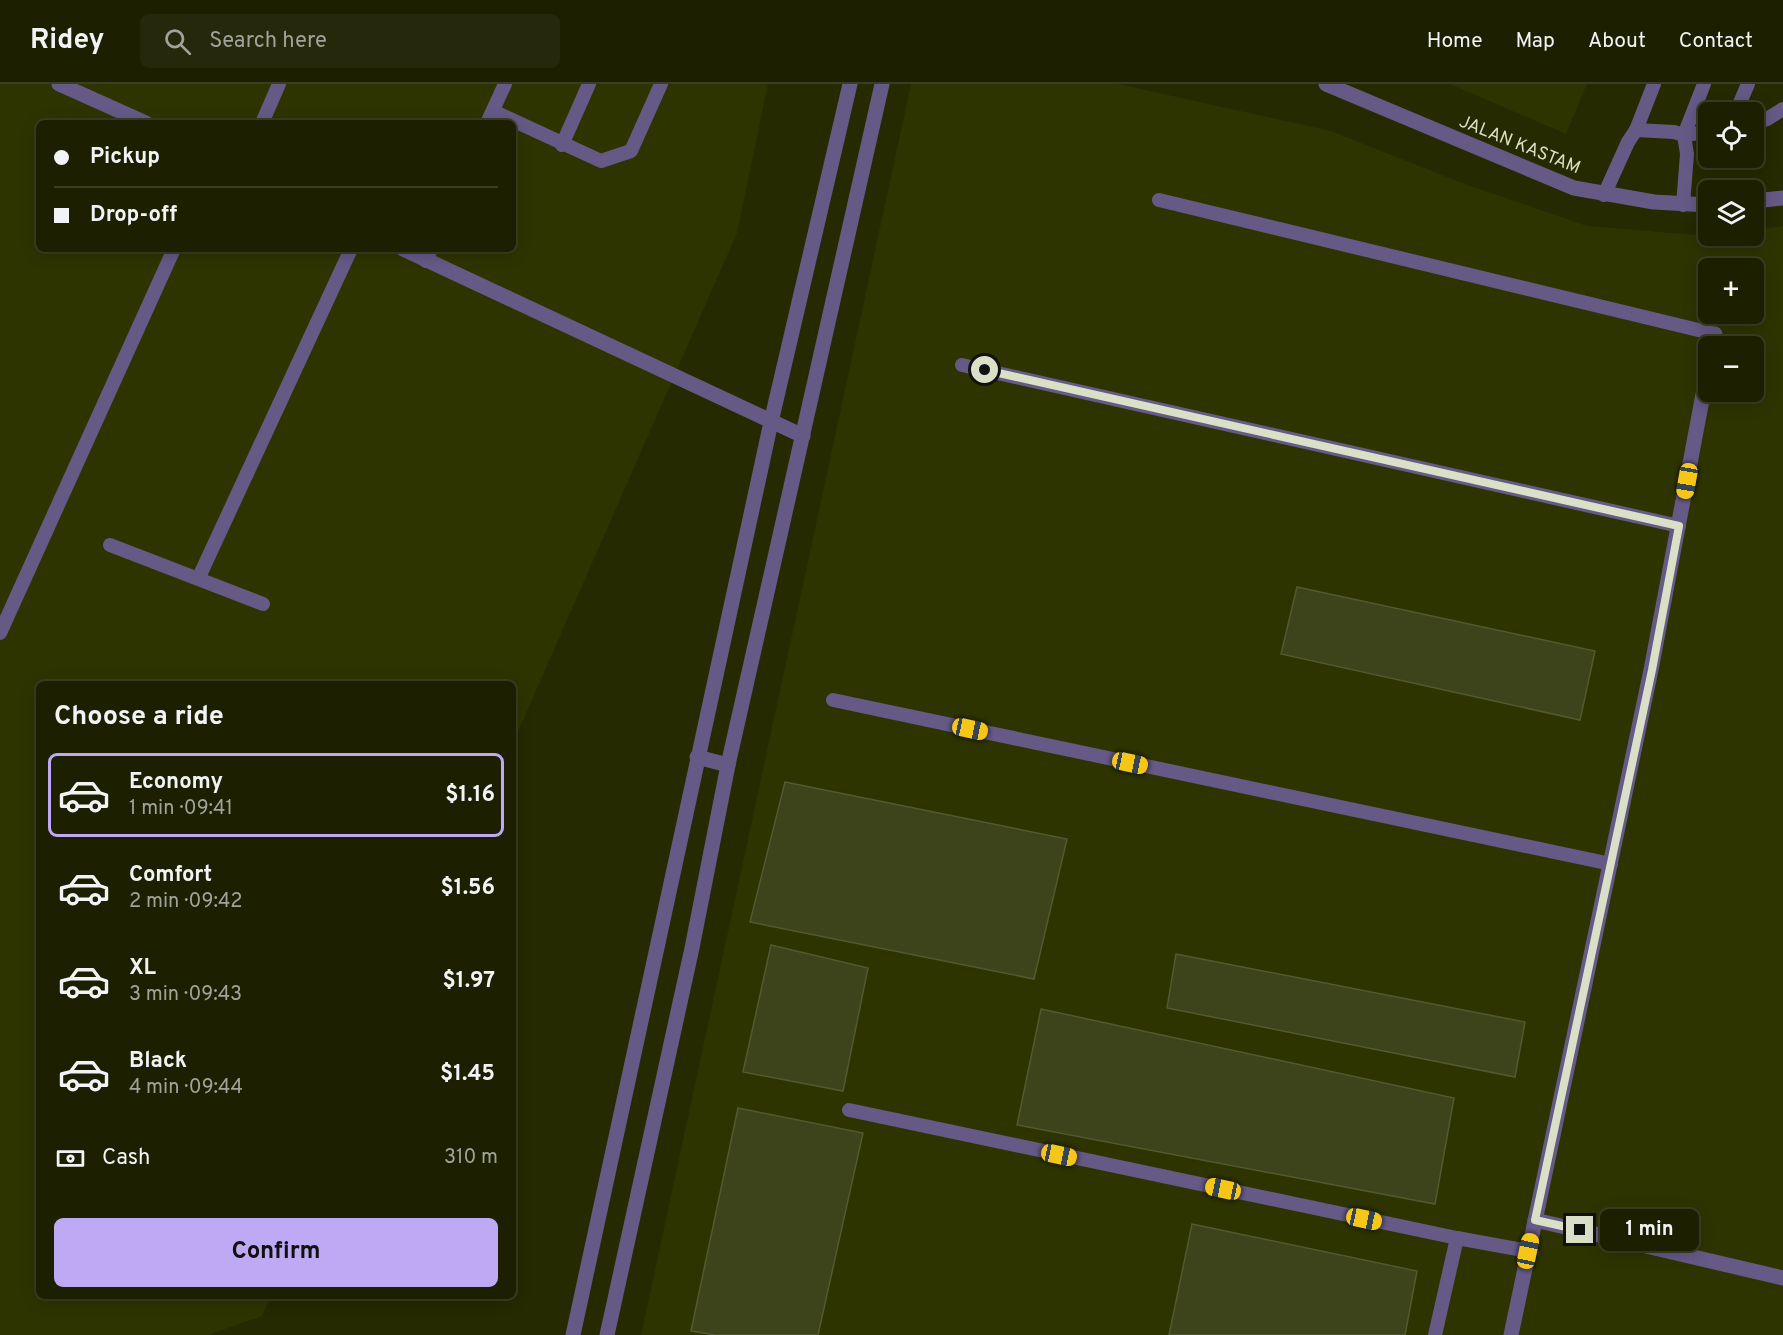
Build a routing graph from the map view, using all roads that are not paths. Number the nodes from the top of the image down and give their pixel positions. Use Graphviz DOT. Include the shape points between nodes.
graph roads {
  1 [pos="59,84"];
  2 [pos="279,84"];
  3 [pos="504,84"];
  4 [pos="589,84"];
  5 [pos="661,84"];
  6 [pos="850,84"];
  7 [pos="882,84"];
  8 [pos="1326,84"];
  9 [pos="1654,84"];
  10 [pos="1704,84"];
  11 [pos="1748,84"];
  12 [pos="1740,102"];
  13 [pos="1783,109"];
  14 [pos="490,117"];
  15 [pos="139,120"];
  16 [pos="263,120"];
  17 [pos="1764,120"];
  18 [pos="516,127"];
  19 [pos="1636,130"];
  20 [pos="1698,133"];
  21 [pos="1684,135"];
  22 [pos="562,145"];
  23 [pos="1604,195"];
  24 [pos="1783,198"];
  25 [pos="1159,200"];
  26 [pos="1764,200"];
  27 [pos="1683,205"];
  28 [pos="1698,206"];
  29 [pos="173,252"];
  30 [pos="350,252"];
  31 [pos="428,255"];
  32 [pos="1698,336"];
  33 [pos="962,365"];
  34 [pos="1702,402"];
  35 [pos="771,422"];
  36 [pos="803,436"];
  37 [pos="1679,526"];
  38 [pos="110,544"];
  39 [pos="199,577"];
  40 [pos="263,604"];
  41 [pos="0,633"];
  42 [pos="833,700"];
  43 [pos="697,757"];
  44 [pos="728,765"];
  45 [pos="1611,864"];
  46 [pos="849,1110"];
  47 [pos="1535,1220"];
  48 [pos="1457,1238"];
  49 [pos="1528,1251"];
  50 [pos="1783,1278"];
  51 [pos="573,1335"];
  52 [pos="606,1335"];
  53 [pos="1435,1335"];
  54 [pos="1511,1335"];
  1 -- 15 [label="street"];
  2 -- 16 [label="lane"];
  3 -- 14 [label="lane"];
  4 -- 22 [label="lane"];
  5 -- 22 [label="lane" via="631,151 601,161"];
  6 -- 35 [label="street"];
  7 -- 36 [label="street"];
  8 -- 23 [label="street, JALAN KASTAM" via="1574,188"];
  9 -- 19 [label="lane"];
  10 -- 21 [label="lane"];
  11 -- 12 [label="lane"];
  13 -- 17 [label="lane"];
  18 -- 22 [label="lane"];
  19 -- 21 [label="lane"];
  19 -- 23 [label="lane"];
  20 -- 21 [label="lane"];
  21 -- 27 [label="lane" via="1687,154"];
  23 -- 27 [label="street, JALAN KASTAM"];
  24 -- 26 [label="street"];
  25 -- 32 [label="lane"];
  27 -- 28 [label="street, JALAN KASTAM"];
  29 -- 41 [label="lane"];
  30 -- 39 [label="lane"];
  31 -- 35 [label="street"];
  33 -- 37 [label="lane"];
  34 -- 37 [label="street"];
  35 -- 36 [label="street"];
  35 -- 43 [label="street"];
  36 -- 44 [label="street"];
  37 -- 45 [label="street"];
  38 -- 39 [label="lane"];
  39 -- 40 [label="lane"];
  42 -- 45 [label="lane"];
  43 -- 44 [label="street"];
  43 -- 51 [label="street"];
  44 -- 52 [label="street" via="692,948"];
  45 -- 47 [label="street"];
  46 -- 48 [label="lane"];
  47 -- 49 [label="street"];
  47 -- 50 [label="street"];
  48 -- 49 [label="lane"];
  48 -- 53 [label="lane"];
  49 -- 54 [label="street"];
}
